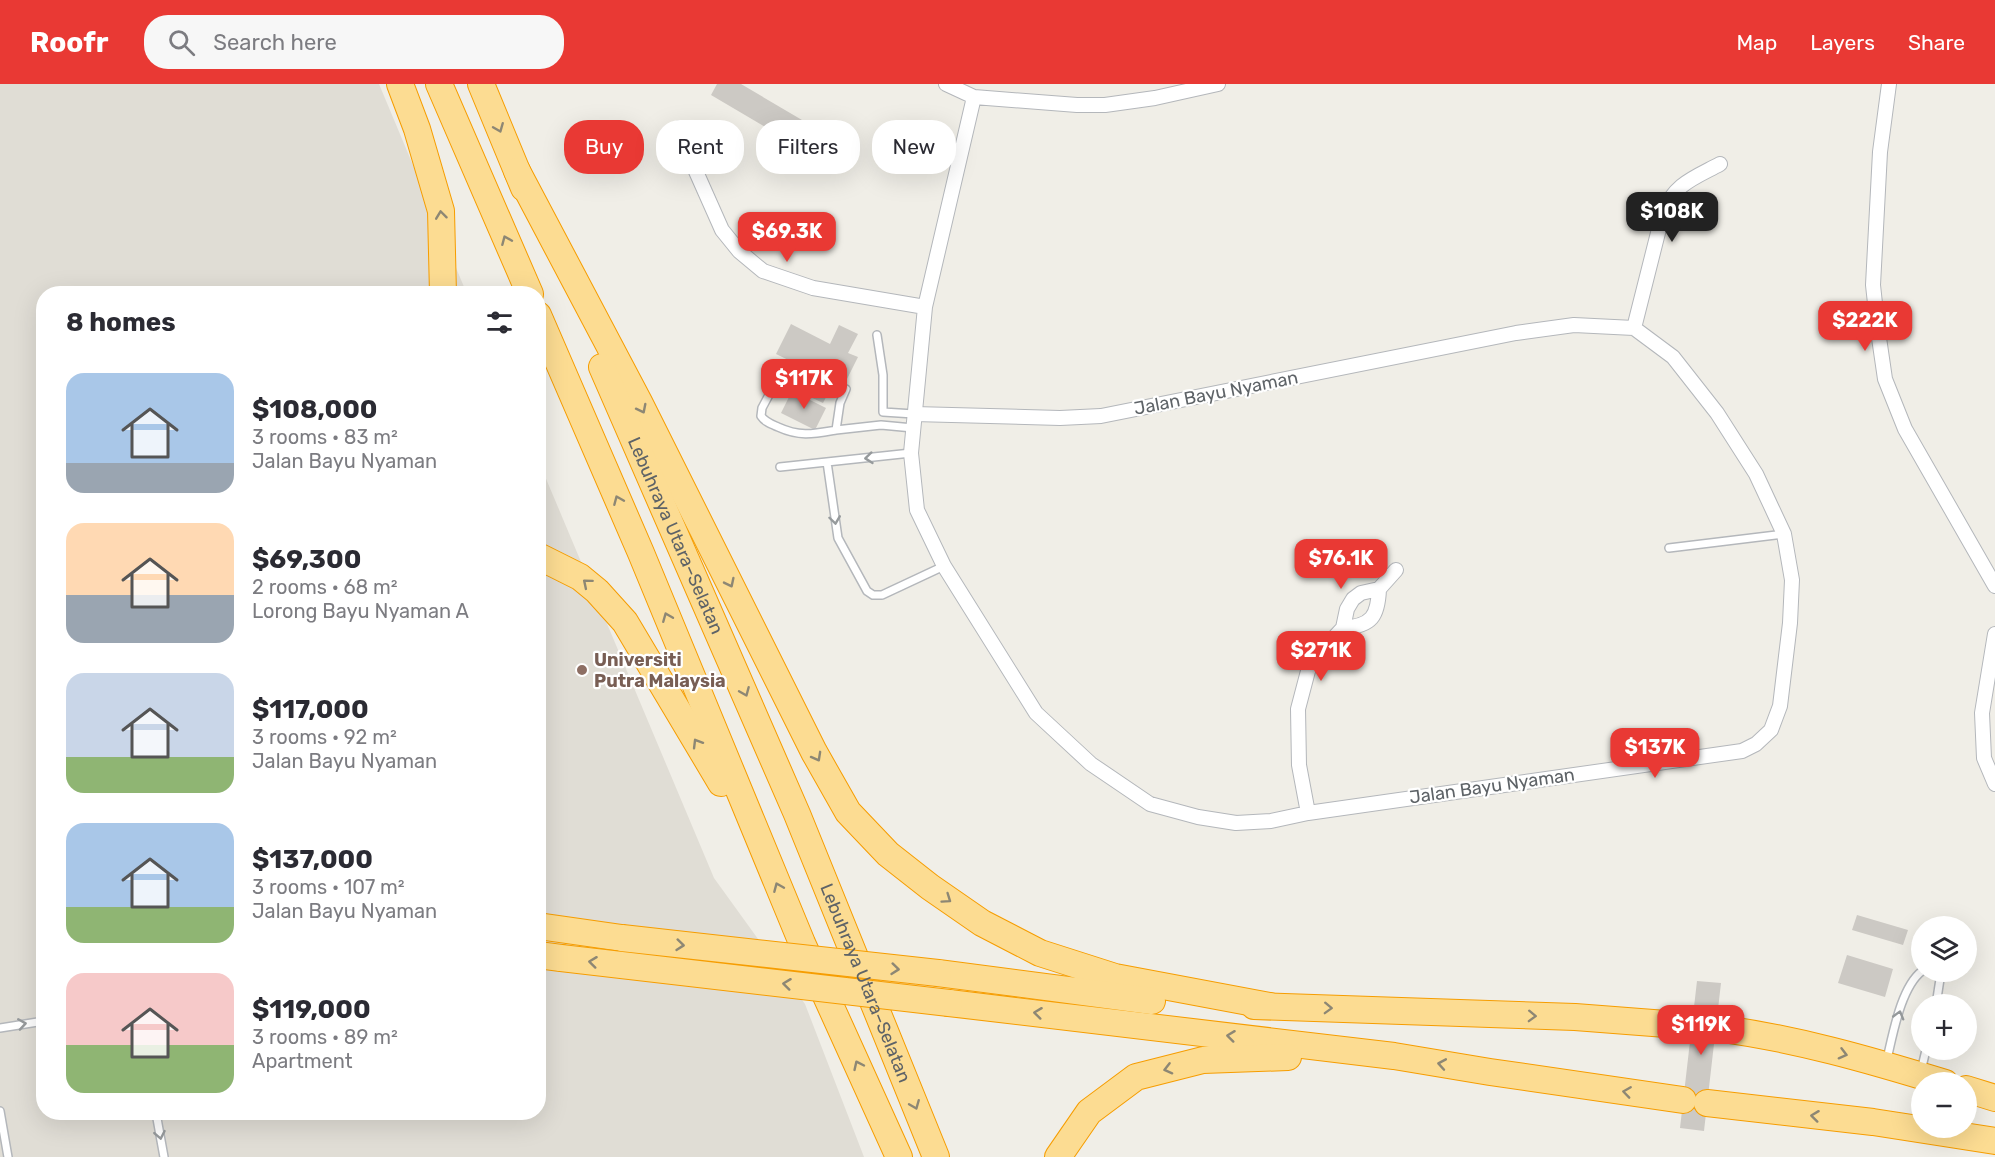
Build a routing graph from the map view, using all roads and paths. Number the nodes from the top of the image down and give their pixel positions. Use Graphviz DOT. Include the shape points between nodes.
graph roads {
  1 [pos="400,84"];
  2 [pos="439,84"];
  3 [pos="480,84"];
  4 [pos="946,84"];
  5 [pos="1218,84"];
  6 [pos="1889,84"];
  7 [pos="974,97"];
  8 [pos="1720,164"];
  9 [pos="517,171"];
  10 [pos="697,174"];
  11 [pos="443,286"];
  12 [pos="527,286"];
  13 [pos="925,307"];
  14 [pos="1634,328"];
  15 [pos="546,333"];
  16 [pos="876,334"];
  17 [pos="778,378"];
  18 [pos="846,389"];
  19 [pos="883,412"];
  20 [pos="914,421"];
  21 [pos="881,425"];
  22 [pos="836,430"];
  23 [pos="911,453"];
  24 [pos="827,462"];
  25 [pos="780,467"];
  26 [pos="1784,534"];
  27 [pos="1669,548"];
  28 [pos="546,560"];
  29 [pos="944,566"];
  30 [pos="1396,570"];
  31 [pos="1995,586"];
  32 [pos="1379,589"];
  33 [pos="1343,628"];
  34 [pos="1995,634"];
  35 [pos="1995,784"];
  36 [pos="1308,813"];
  37 [pos="752,827"];
  38 [pos="546,927"];
  39 [pos="550,957"];
  40 [pos="1913,982"];
  41 [pos="1270,1006"];
  42 [pos="36,1022"];
  43 [pos="0,1028"];
  44 [pos="1394,1056"];
  45 [pos="1885,1065"];
  46 [pos="1911,1072"];
  47 [pos="1977,1092"];
  48 [pos="1995,1098"];
  49 [pos="0,1111"];
  50 [pos="157,1120"];
  51 [pos="1995,1141"];
  52 [pos="8,1157"];
  53 [pos="164,1157"];
  54 [pos="899,1157"];
  55 [pos="936,1157"];
  56 [pos="1058,1157"];
  11 -- 1 [label="highway, one-way" via="441,211"];
  12 -- 2 [label="highway, one-way"];
  3 -- 9 [label="highway, Lebuhraya Utara–Selatan, one-way"];
  4 -- 7 [label="street"];
  5 -- 7 [label="street" via="1105,105"];
  6 -- 31 [label="street" via="1880,152 1873,285 1886,379 1905,429"];
  7 -- 13 [label="street, Jalan Bayu Nyaman"];
  8 -- 14 [label="street" via="1681,185 1669,199"];
  9 -- 41 [label="highway, one-way" via="848,812 888,854 930,887 982,923 1040,953 1115,977"];
  9 -- 55 [label="highway, Lebuhraya Utara–Selatan, one-way" via="797,814"];
  10 -- 13 [label="street" via="722,230 739,252 763,271 813,288"];
  13 -- 20 [label="street, Jalan Bayu Nyaman"];
  14 -- 20 [label="street, Jalan Bayu Nyaman" via="1574,325 1516,333 1101,416"];
  14 -- 26 [label="street, Jalan Bayu Nyaman" via="1672,357 1717,413 1756,474"];
  37 -- 15 [label="highway, Lebuhraya Utara–Selatan, one-way" via="641,553"];
  16 -- 19 [label="lane" via="883,375"];
  17 -- 22 [label="lane" via="762,408 764,421 792,433"];
  18 -- 22 [label="lane"];
  19 -- 20 [label="lane"];
  19 -- 21 [label="lane"];
  20 -- 21 [label="lane"];
  20 -- 23 [label="street, Jalan Bayu Nyaman"];
  21 -- 22 [label="lane"];
  23 -- 24 [label="lane, one-way"];
  23 -- 29 [label="street, Jalan Bayu Nyaman" via="916,510"];
  24 -- 25 [label="lane"];
  24 -- 29 [label="lane, one-way" via="838,538 867,591 882,595"];
  26 -- 27 [label="lane"];
  26 -- 36 [label="street, Jalan Bayu Nyaman" via="1792,580 1780,706 1771,730 1756,744 1742,751"];
  37 -- 28 [label="highway, one-way" via="625,622 580,577"];
  29 -- 36 [label="street, Jalan Bayu Nyaman" via="1036,713 1091,764 1150,804 1198,817 1236,823"];
  30 -- 32 [label="street"];
  32 -- 33 [label="street" via="1353,599"];
  32 -- 33 [label="street" via="1376,615 1361,625"];
  33 -- 36 [label="street" via="1313,660 1299,709 1299,765"];
  34 -- 35 [label="street" via="1982,712 1984,758"];
  54 -- 37 [label="highway, Lebuhraya Utara–Selatan, one-way"];
  38 -- 41 [label="highway, one-way, bridge" via="1189,1005"];
  44 -- 39 [label="highway, one-way, bridge"];
  45 -- 40 [label="lane, one-way" via="1900,1008"];
  41 -- 45 [label="highway, one-way" via="1575,1017 1704,1027 1801,1043"];
  43 -- 42 [label="lane, one-way"];
  51 -- 44 [label="highway, one-way" via="1873,1122 1695,1102"];
  44 -- 56 [label="highway, one-way" via="1203,1060 1136,1077 1089,1112"];
  45 -- 46 [label="highway"];
  47 -- 48 [label="highway"];
  49 -- 52 [label="lane"];
  50 -- 53 [label="lane, one-way"];
}
